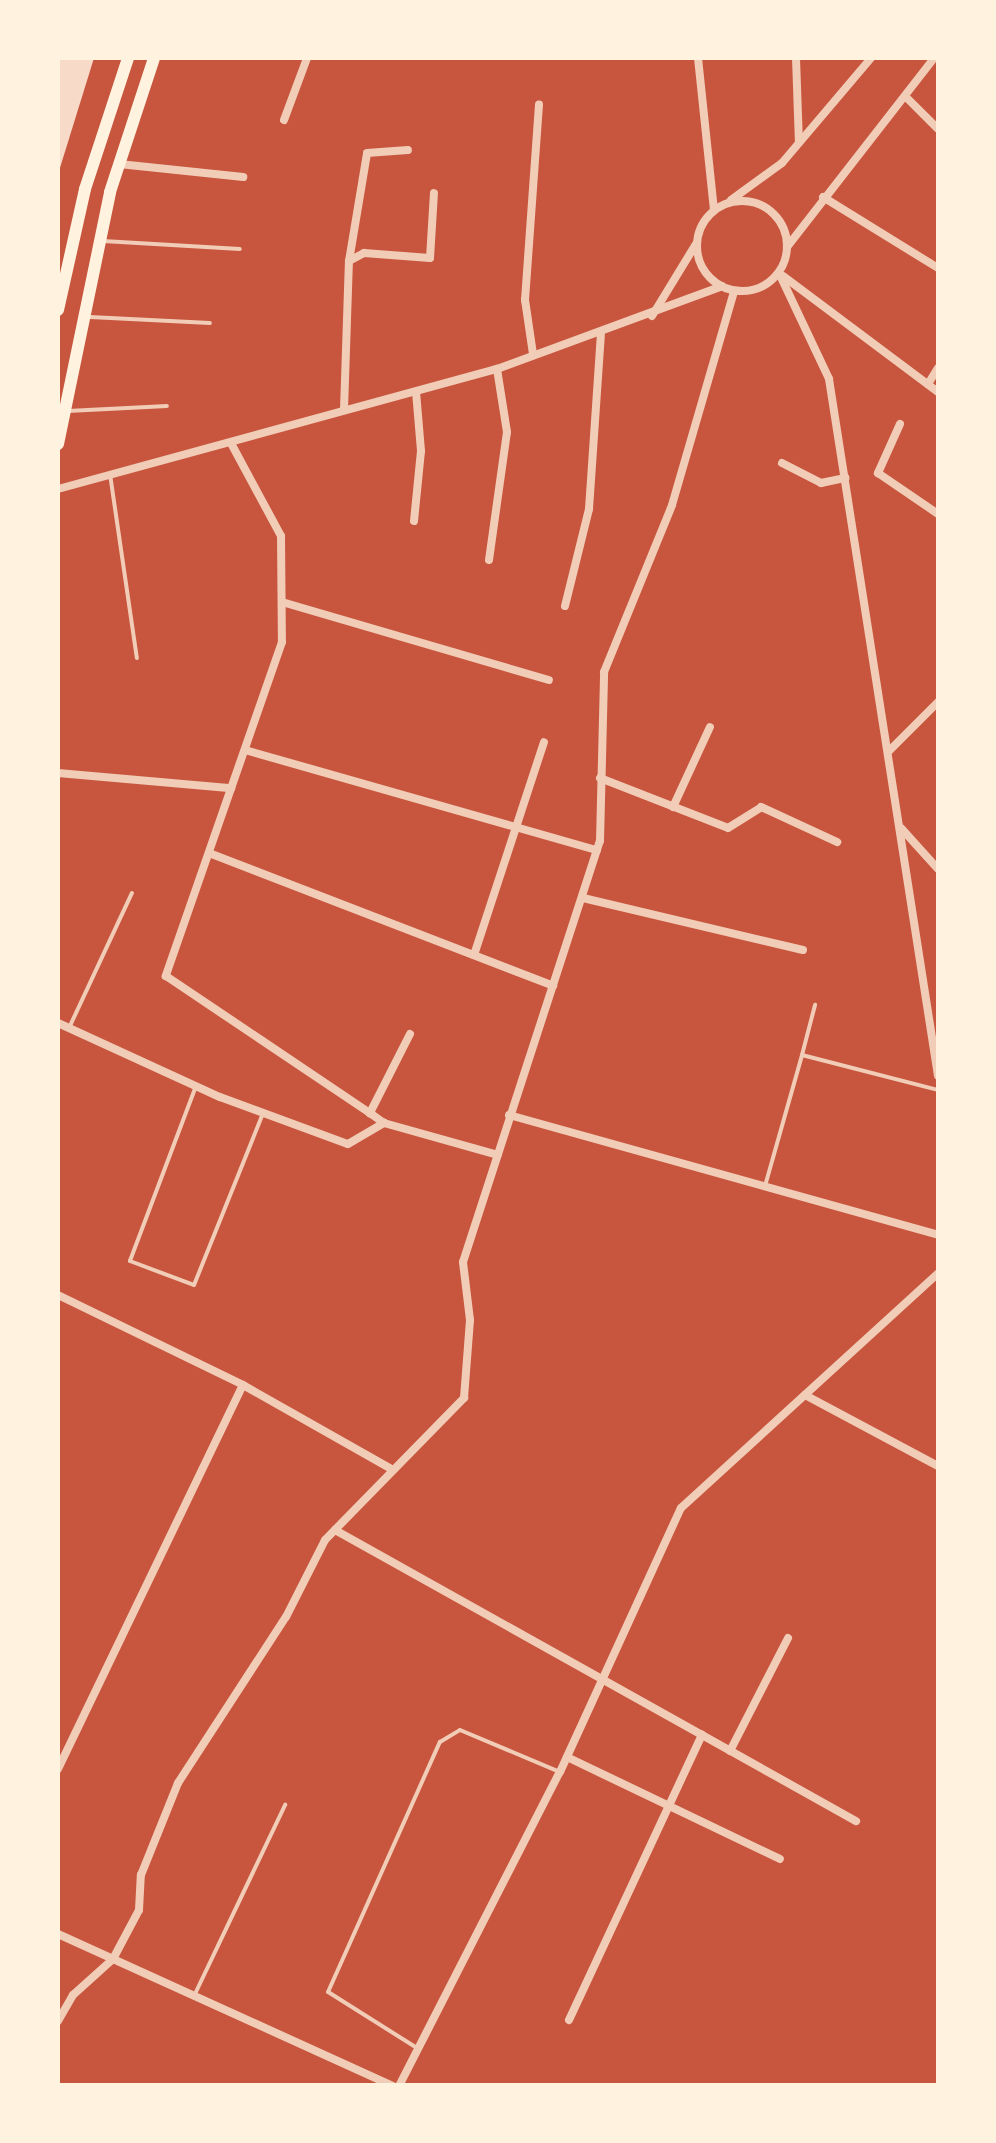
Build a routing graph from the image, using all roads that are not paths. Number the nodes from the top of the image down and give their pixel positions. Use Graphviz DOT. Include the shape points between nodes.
graph roads {
  1 [pos="128,58"];
  2 [pos="154,58"];
  3 [pos="307,58"];
  4 [pos="698,58"];
  5 [pos="796,58"];
  6 [pos="871,58"];
  7 [pos="934,58"];
  8 [pos="908,99"];
  9 [pos="538,105"];
  10 [pos="284,120"];
  11 [pos="938,129"];
  12 [pos="799,142"];
  13 [pos="408,150"];
  14 [pos="119,164"];
  15 [pos="242,177"];
  16 [pos="434,193"];
  17 [pos="823,196"];
  18 [pos="725,204"];
  19 [pos="714,210"];
  20 [pos="98,241"];
  21 [pos="696,244"];
  22 [pos="787,248"];
  23 [pos="240,249"];
  24 [pos="349,261"];
  25 [pos="938,268"];
  26 [pos="780,273"];
  27 [pos="722,286"];
  28 [pos="734,291"];
  29 [pos="58,310"];
  30 [pos="652,316"];
  31 [pos="80,317"];
  32 [pos="210,323"];
  33 [pos="601,335"];
  34 [pos="533,354"];
  35 [pos="938,368"];
  36 [pos="496,369"];
  37 [pos="928,384"];
  38 [pos="416,392"];
  39 [pos="938,392"];
  40 [pos="167,406"];
  41 [pos="344,410"];
  42 [pos="63,411"];
  43 [pos="900,424"];
  44 [pos="58,444"];
  45 [pos="232,445"];
  46 [pos="782,463"];
  47 [pos="110,474"];
  48 [pos="844,478"];
  49 [pos="58,489"];
  50 [pos="938,514"];
  51 [pos="414,521"];
  52 [pos="489,560"];
  53 [pos="282,602"];
  54 [pos="564,606"];
  55 [pos="137,658"];
  56 [pos="549,680"];
  57 [pos="938,702"];
  58 [pos="710,727"];
  59 [pos="544,742"];
  60 [pos="245,750"];
  61 [pos="888,751"];
  62 [pos="58,773"];
  63 [pos="600,778"];
  64 [pos="232,788"];
  65 [pos="673,807"];
  66 [pos="515,828"];
  67 [pos="900,828"];
  68 [pos="837,842"];
  69 [pos="938,849"];
  70 [pos="597,850"];
  71 [pos="209,853"];
  72 [pos="931,861"];
  73 [pos="938,869"];
  74 [pos="132,893"];
  75 [pos="583,898"];
  76 [pos="803,950"];
  77 [pos="474,955"];
  78 [pos="553,986"];
  79 [pos="815,1005"];
  80 [pos="58,1023"];
  81 [pos="69,1028"];
  82 [pos="410,1034"];
  83 [pos="802,1054"];
  84 [pos="938,1076"];
  85 [pos="196,1086"];
  86 [pos="938,1090"];
  87 [pos="263,1113"];
  88 [pos="370,1113"];
  89 [pos="509,1115"];
  90 [pos="384,1124"];
  91 [pos="498,1154"];
  92 [pos="766,1186"];
  93 [pos="938,1234"];
  94 [pos="938,1272"];
  95 [pos="58,1295"];
  96 [pos="243,1384"];
  97 [pos="804,1395"];
  98 [pos="938,1466"];
  99 [pos="390,1468"];
  100 [pos="335,1530"];
  101 [pos="788,1638"];
  102 [pos="604,1680"];
  103 [pos="702,1735"];
  104 [pos="730,1751"];
  105 [pos="567,1757"];
  106 [pos="58,1768"];
  107 [pos="560,1772"];
  108 [pos="285,1806"];
  109 [pos="671,1807"];
  110 [pos="856,1821"];
  111 [pos="780,1859"];
  112 [pos="58,1934"];
  113 [pos="114,1959"];
  114 [pos="194,1996"];
  115 [pos="569,2020"];
  116 [pos="58,2021"];
  117 [pos="418,2049"];
  118 [pos="396,2086"];
  1 -- 29 [label="main road" via="85,189"];
  2 -- 14 [label="main road"];
  3 -- 10 [label="street"];
  4 -- 19 [label="street"];
  5 -- 12 [label="street"];
  6 -- 12 [label="street"];
  7 -- 8 [label="street"];
  8 -- 11 [label="street"];
  8 -- 17 [label="street"];
  9 -- 34 [label="street" via="525,300"];
  12 -- 18 [label="street"];
  13 -- 24 [label="street" via="367,153"];
  14 -- 15 [label="street"];
  14 -- 20 [label="main road"];
  16 -- 24 [label="street" via="430,258 364,253"];
  17 -- 22 [label="street"];
  17 -- 25 [label="street"];
  18 -- 19 [label="street"];
  18 -- 22 [label="street" via="750,201 772,212"];
  19 -- 21 [label="street"];
  20 -- 23 [label="lane"];
  20 -- 31 [label="main road"];
  21 -- 27 [label="street" via="702,270"];
  21 -- 30 [label="street"];
  22 -- 26 [label="street"];
  24 -- 41 [label="street"];
  26 -- 28 [label="street" via="759,288"];
  26 -- 37 [label="street"];
  26 -- 48 [label="street" via="829,379"];
  27 -- 28 [label="street"];
  27 -- 30 [label="street"];
  28 -- 63 [label="street" via="672,505 604,672"];
  30 -- 33 [label="street"];
  31 -- 32 [label="lane"];
  31 -- 42 [label="main road"];
  33 -- 34 [label="street"];
  33 -- 54 [label="street" via="589,509"];
  34 -- 36 [label="street"];
  35 -- 37 [label="street"];
  36 -- 38 [label="street"];
  36 -- 52 [label="street" via="507,432"];
  37 -- 39 [label="street"];
  38 -- 41 [label="street"];
  38 -- 51 [label="street" via="421,451"];
  40 -- 42 [label="lane"];
  41 -- 45 [label="street"];
  42 -- 44 [label="main road"];
  43 -- 50 [label="street" via="878,474"];
  45 -- 47 [label="street"];
  45 -- 53 [label="street" via="281,536"];
  46 -- 48 [label="street" via="821,483"];
  47 -- 49 [label="street"];
  47 -- 55 [label="lane"];
  48 -- 61 [label="street"];
  53 -- 56 [label="street"];
  53 -- 60 [label="street" via="282,642"];
  57 -- 61 [label="street"];
  58 -- 65 [label="street"];
  59 -- 66 [label="street"];
  60 -- 64 [label="street"];
  60 -- 66 [label="street"];
  61 -- 67 [label="street"];
  62 -- 64 [label="street"];
  63 -- 65 [label="street"];
  63 -- 70 [label="street"];
  64 -- 71 [label="street"];
  65 -- 68 [label="street" via="728,828 761,807"];
  66 -- 70 [label="street"];
  66 -- 77 [label="street"];
  67 -- 72 [label="street"];
  67 -- 84 [label="street"];
  69 -- 72 [label="street"];
  70 -- 75 [label="street"];
  71 -- 77 [label="street"];
  71 -- 88 [label="street" via="166,976"];
  72 -- 73 [label="street"];
  74 -- 81 [label="lane"];
  75 -- 76 [label="street"];
  75 -- 78 [label="street"];
  77 -- 78 [label="street"];
  78 -- 89 [label="street"];
  79 -- 83 [label="lane"];
  80 -- 81 [label="street"];
  81 -- 85 [label="street"];
  82 -- 88 [label="street"];
  83 -- 86 [label="lane"];
  83 -- 92 [label="lane"];
  85 -- 87 [label="street"];
  85 -- 87 [label="lane" via="130,1261 194,1285"];
  87 -- 90 [label="street" via="348,1144"];
  88 -- 90 [label="street"];
  89 -- 91 [label="street"];
  89 -- 92 [label="street"];
  90 -- 91 [label="street"];
  91 -- 99 [label="street" via="464,1262 470,1320 464,1398"];
  92 -- 93 [label="street"];
  94 -- 97 [label="street"];
  95 -- 96 [label="street"];
  96 -- 99 [label="street"];
  96 -- 106 [label="street"];
  97 -- 98 [label="street"];
  97 -- 102 [label="street" via="681,1508"];
  99 -- 100 [label="street"];
  100 -- 102 [label="street"];
  100 -- 113 [label="street" via="178,1783 140,1874 139,1910"];
  101 -- 104 [label="street"];
  102 -- 103 [label="street"];
  102 -- 105 [label="street"];
  103 -- 104 [label="street"];
  103 -- 109 [label="street"];
  104 -- 110 [label="street"];
  105 -- 107 [label="street"];
  105 -- 109 [label="street"];
  107 -- 117 [label="street"];
  107 -- 117 [label="lane" via="460,1730 440,1742 328,1992"];
  108 -- 114 [label="lane"];
  109 -- 111 [label="street"];
  109 -- 115 [label="street"];
  112 -- 113 [label="street"];
  113 -- 114 [label="street"];
  113 -- 116 [label="street" via="72,1995"];
  114 -- 118 [label="street"];
  117 -- 118 [label="street"];
}
